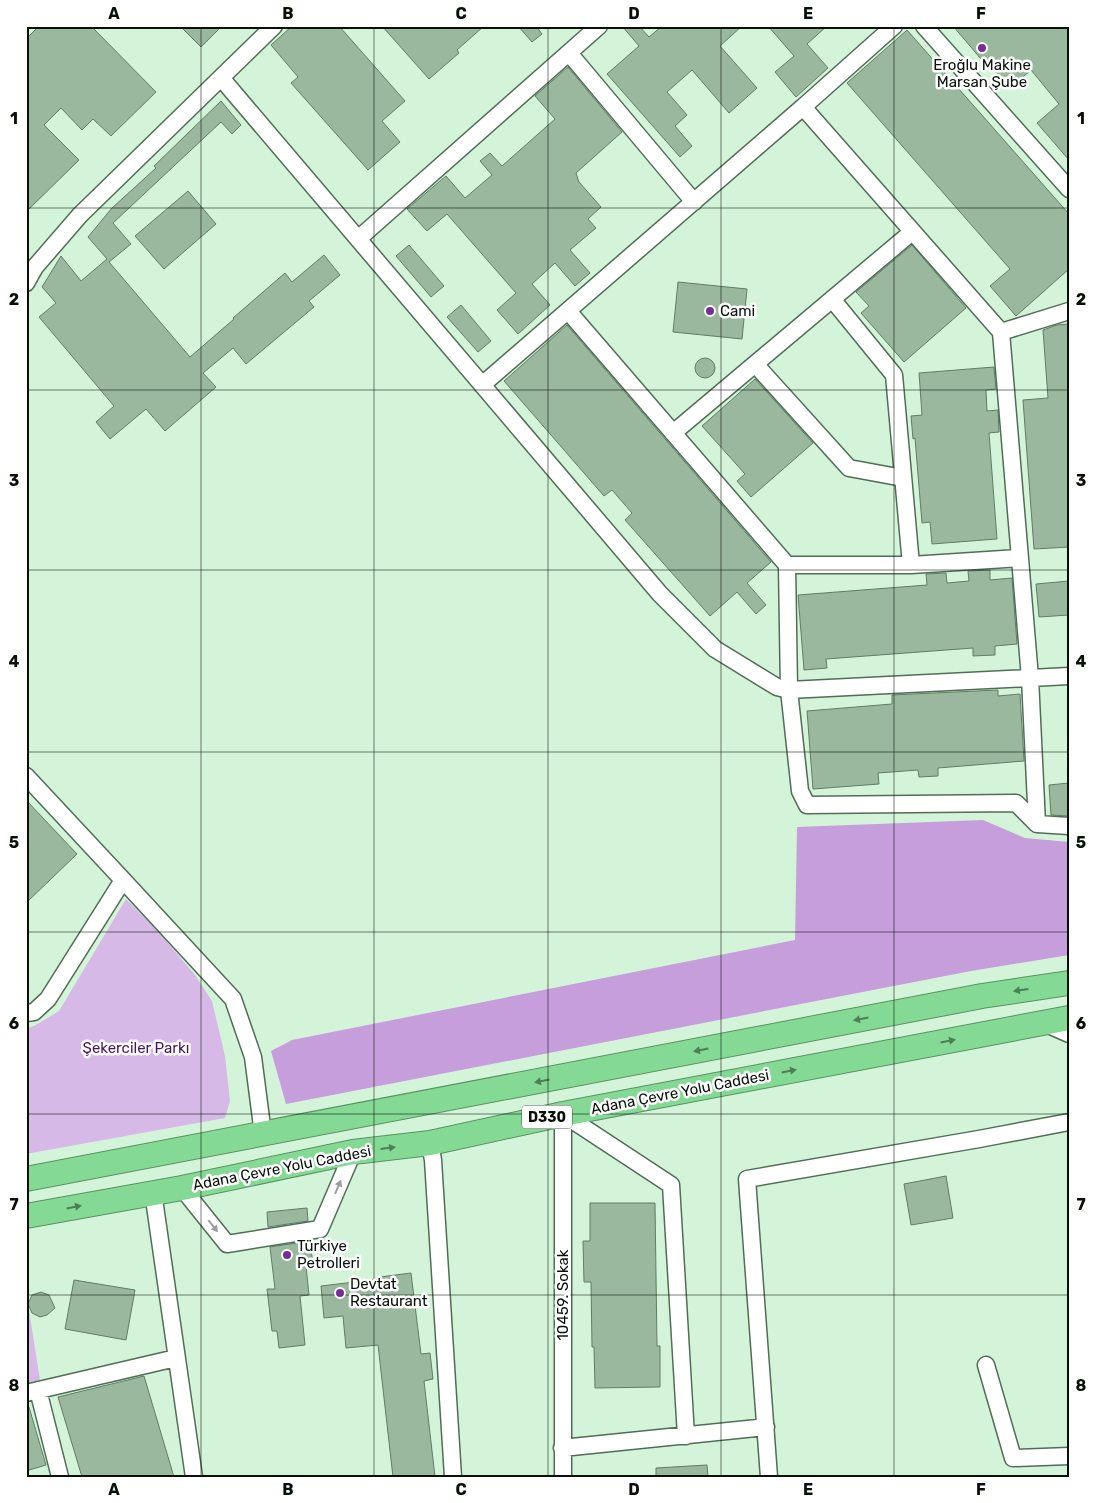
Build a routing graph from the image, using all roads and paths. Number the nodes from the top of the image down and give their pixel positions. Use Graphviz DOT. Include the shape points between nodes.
graph roads {
  1 [pos="274,26"];
  2 [pos="599,26"];
  3 [pos="894,26"];
  4 [pos="924,26"];
  5 [pos="569,53"];
  6 [pos="222,78"];
  7 [pos="804,107"];
  8 [pos="1069,189"];
  9 [pos="694,202"];
  10 [pos="912,232"];
  11 [pos="358,238"];
  12 [pos="31,262"];
  13 [pos="26,283"];
  14 [pos="832,299"];
  15 [pos="568,311"];
  16 [pos="1069,311"];
  17 [pos="1001,332"];
  18 [pos="755,364"];
  19 [pos="482,386"];
  20 [pos="673,433"];
  21 [pos="903,478"];
  22 [pos="1020,558"];
  23 [pos="787,565"];
  24 [pos="911,565"];
  25 [pos="1069,676"];
  26 [pos="1030,678"];
  27 [pos="789,690"];
  28 [pos="26,776"];
  29 [pos="1036,824"];
  30 [pos="1069,826"];
  31 [pos="123,880"];
  32 [pos="1069,983"];
  33 [pos="26,1013"];
  34 [pos="1069,1018"];
  35 [pos="1044,1023"];
  36 [pos="1069,1034"];
  37 [pos="563,1114"];
  38 [pos="1069,1122"];
  39 [pos="264,1134"];
  40 [pos="430,1143"];
  41 [pos="353,1152"];
  42 [pos="26,1179"];
  43 [pos="182,1188"];
  44 [pos="153,1192"];
  45 [pos="26,1216"];
  46 [pos="176,1358"];
  47 [pos="986,1365"];
  48 [pos="32,1392"];
  49 [pos="766,1427"];
  50 [pos="686,1436"];
  51 [pos="562,1448"];
  52 [pos="1069,1456"];
  53 [pos="60,1477"];
  54 [pos="194,1477"];
  55 [pos="453,1477"];
  56 [pos="563,1477"];
  57 [pos="769,1477"];
  1 -- 6 [label="street"];
  2 -- 5 [label="street"];
  3 -- 7 [label="street"];
  4 -- 8 [label="street"];
  5 -- 9 [label="street"];
  5 -- 11 [label="street"];
  6 -- 11 [label="street"];
  6 -- 12 [label="street"];
  7 -- 9 [label="street"];
  7 -- 10 [label="street"];
  9 -- 15 [label="street"];
  10 -- 14 [label="street"];
  10 -- 17 [label="street"];
  11 -- 19 [label="street"];
  12 -- 13 [label="street"];
  14 -- 18 [label="street"];
  14 -- 21 [label="street" via="894,375"];
  15 -- 19 [label="street"];
  15 -- 20 [label="street"];
  16 -- 17 [label="street"];
  17 -- 22 [label="street"];
  18 -- 20 [label="street"];
  18 -- 21 [label="street" via="850,468"];
  19 -- 27 [label="street" via="660,594 715,649 777,688"];
  20 -- 23 [label="street"];
  21 -- 24 [label="street"];
  22 -- 24 [label="street"];
  22 -- 26 [label="street"];
  23 -- 24 [label="street"];
  23 -- 27 [label="street"];
  25 -- 26 [label="street"];
  26 -- 27 [label="street"];
  26 -- 29 [label="street"];
  27 -- 29 [label="street" via="800,791 807,804 1016,803"];
  28 -- 31 [label="street"];
  29 -- 30 [label="street"];
  31 -- 33 [label="street" via="48,999 34,1012"];
  31 -- 39 [label="street" via="233,999 253,1057"];
  32 -- 39 [label="highway, D330, one-way" via="982,996"];
  34 -- 35 [label="highway, Adana Çevre Yolu Caddesi / D330"];
  35 -- 36 [label="street"];
  37 -- 35 [label="highway, Adana Çevre Yolu Caddesi / D330, one-way"];
  37 -- 40 [label="highway, Adana Çevre Yolu Caddesi / D330"];
  37 -- 50 [label="street" via="671,1185"];
  37 -- 51 [label="street, 10459. Sokak"];
  38 -- 49 [label="street" via="747,1179"];
  39 -- 42 [label="highway, D330"];
  41 -- 40 [label="highway, Adana Çevre Yolu Caddesi / D330, one-way"];
  40 -- 55 [label="street"];
  41 -- 43 [label="highway, Adana Çevre Yolu Caddesi / D330"];
  43 -- 41 [label="street, one-way" via="227,1244 320,1228"];
  43 -- 44 [label="highway, Adana Çevre Yolu Caddesi / D330"];
  45 -- 44 [label="highway, Adana Çevre Yolu Caddesi / D330, one-way"];
  44 -- 46 [label="street"];
  46 -- 48 [label="street"];
  46 -- 54 [label="street"];
  47 -- 52 [label="street" via="1013,1458"];
  48 -- 53 [label="street"];
  49 -- 50 [label="street"];
  49 -- 57 [label="street"];
  50 -- 51 [label="street"];
  51 -- 56 [label="street, 10459. Sokak"];
}
